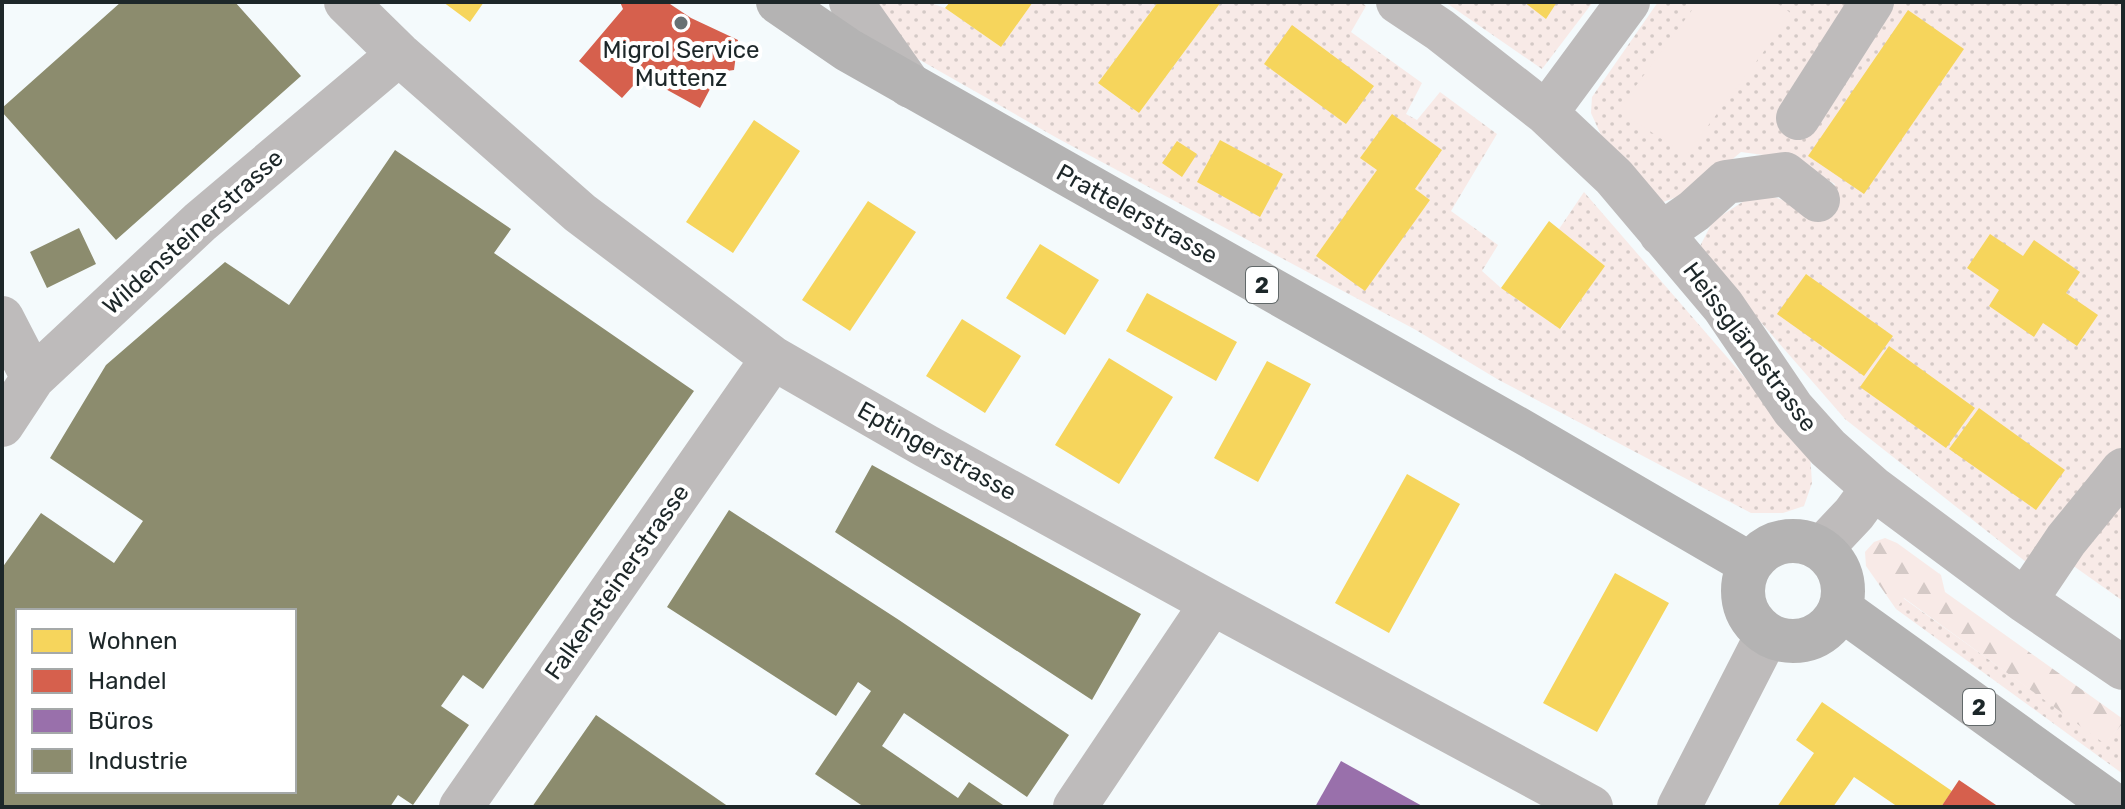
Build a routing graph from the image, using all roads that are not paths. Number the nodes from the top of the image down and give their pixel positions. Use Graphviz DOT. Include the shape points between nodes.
graph roads {
  1 [pos="346,2"];
  2 [pos="778,2"];
  3 [pos="851,2"];
  4 [pos="1398,2"];
  5 [pos="1628,2"];
  6 [pos="1872,2"];
  7 [pos="399,54"];
  8 [pos="910,86"];
  9 [pos="1546,113"];
  10 [pos="1798,118"];
  11 [pos="1818,200"];
  12 [pos="1661,234"];
  13 [pos="2,318"];
  14 [pos="773,358"];
  15 [pos="33,378"];
  16 [pos="2,425"];
  17 [pos="2123,470"];
  18 [pos="1873,488"];
  19 [pos="1821,549"];
  20 [pos="1750,564"];
  21 [pos="2025,601"];
  22 [pos="1212,603"];
  23 [pos="1841,609"];
  24 [pos="1767,635"];
  25 [pos="2123,668"];
  26 [pos="461,807"];
  27 [pos="1075,807"];
  28 [pos="1591,807"];
  29 [pos="1679,807"];
  30 [pos="2116,807"];
  1 -- 7 [label="street, Eptingerstrasse"];
  2 -- 8 [label="main road, Prattelerstrasse / 2"];
  3 -- 8 [label="street"];
  4 -- 9 [label="street, Heissgländstrasse"];
  5 -- 9 [label="street"];
  6 -- 10 [label="street"];
  7 -- 14 [label="street, Eptingerstrasse" via="580,213"];
  7 -- 15 [label="street, Wildensteinerstrasse" via="200,222"];
  8 -- 20 [label="main road, Prattelerstrasse / 2"];
  9 -- 12 [label="street, Heissgländstrasse" via="1614,177"];
  11 -- 12 [label="street" via="1785,174 1726,182"];
  12 -- 18 [label="street, Heissgländstrasse" via="1723,306 1793,409"];
  13 -- 15 [label="street"];
  14 -- 22 [label="street, Eptingerstrasse"];
  14 -- 26 [label="street, Falkensteinerstrasse"];
  15 -- 16 [label="street, Wildensteinerstrasse"];
  17 -- 21 [label="street"];
  18 -- 19 [label="street"];
  18 -- 21 [label="street, Heissgländstrasse"];
  19 -- 20 [label="main road" via="1807,542 1775,544"];
  19 -- 23 [label="main road" via="1841,575"];
  20 -- 24 [label="main road" via="1744,603"];
  21 -- 25 [label="street, Heissgländstrasse"];
  22 -- 27 [label="street"];
  22 -- 28 [label="street, Eptingerstrasse"];
  23 -- 24 [label="main road" via="1834,622 1810,639 1781,641"];
  23 -- 30 [label="main road, 2"];
  24 -- 29 [label="street"];
}
